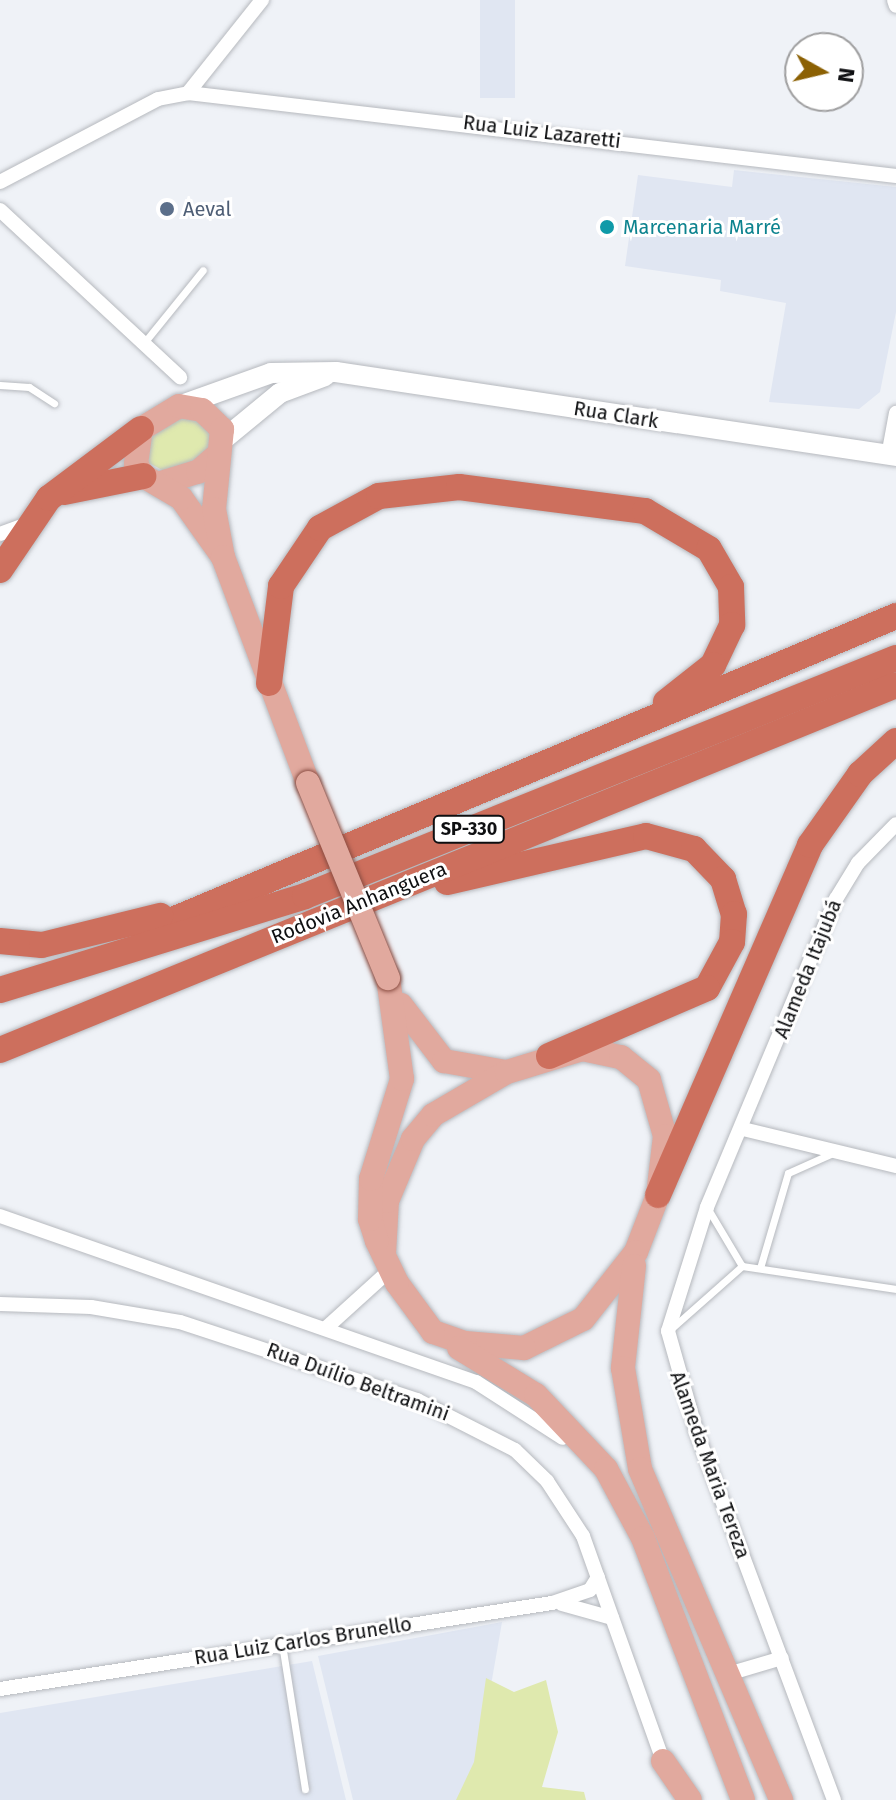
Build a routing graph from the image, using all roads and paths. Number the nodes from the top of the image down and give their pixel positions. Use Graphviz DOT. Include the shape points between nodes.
graph roads {
  1 [pos="262,0"];
  2 [pos="894,0"];
  3 [pos="896,6"];
  4 [pos="188,93"];
  5 [pos="896,176"];
  6 [pos="0,182"];
  7 [pos="0,210"];
  8 [pos="203,270"];
  9 [pos="143,344"];
  10 [pos="336,372"];
  11 [pos="180,377"];
  12 [pos="0,385"];
  13 [pos="54,403"];
  14 [pos="179,406"];
  15 [pos="896,413"];
  16 [pos="141,429"];
  17 [pos="222,446"];
  18 [pos="892,456"];
  19 [pos="152,479"];
  20 [pos="49,498"];
  21 [pos="27,524"];
  22 [pos="0,534"];
  23 [pos="223,557"];
  24 [pos="0,570"];
  25 [pos="896,616"];
  26 [pos="896,658"];
  27 [pos="269,683"];
  28 [pos="896,685"];
  29 [pos="896,741"];
  30 [pos="598,743"];
  31 [pos="896,824"];
  32 [pos="240,892"];
  33 [pos="322,917"];
  34 [pos="0,941"];
  35 [pos="35,980"];
  36 [pos="391,987"];
  37 [pos="0,990"];
  38 [pos="0,1050"];
  39 [pos="549,1056"];
  40 [pos="507,1072"];
  41 [pos="743,1129"];
  42 [pos="836,1152"];
  43 [pos="896,1166"];
  44 [pos="658,1195"];
  45 [pos="707,1207"];
  46 [pos="0,1216"];
  47 [pos="636,1252"];
  48 [pos="387,1262"];
  49 [pos="742,1266"];
  50 [pos="760,1268"];
  51 [pos="896,1289"];
  52 [pos="0,1304"];
  53 [pos="326,1328"];
  54 [pos="668,1331"];
  55 [pos="433,1332"];
  56 [pos="620,1494"];
  57 [pos="598,1577"];
  58 [pos="552,1603"];
  59 [pos="612,1618"];
  60 [pos="282,1644"];
  61 [pos="782,1658"];
  62 [pos="728,1674"];
  63 [pos="0,1689"];
  64 [pos="663,1761"];
  65 [pos="733,1776"];
  66 [pos="305,1789"];
  67 [pos="676,1800"];
  68 [pos="690,1800"];
  69 [pos="724,1800"];
  70 [pos="743,1800"];
  71 [pos="781,1800"];
  72 [pos="834,1800"];
  1 -- 4 [label="street"];
  2 -- 3 [label="street"];
  4 -- 5 [label="street, Rua Luiz Lazaretti"];
  4 -- 6 [label="street" via="158,99"];
  7 -- 9 [label="street"];
  8 -- 9 [label="lane"];
  9 -- 11 [label="street"];
  10 -- 14 [label="street, Rua Clark" via="271,373"];
  10 -- 17 [label="street, Rua Clark" via="280,393"];
  10 -- 18 [label="street, Rua Clark"];
  12 -- 13 [label="lane" via="29,387"];
  14 -- 16 [label="main road"];
  14 -- 17 [label="main road" via="215,418"];
  15 -- 18 [label="street"];
  16 -- 19 [label="main road" via="134,451"];
  16 -- 20 [label="highway"];
  17 -- 19 [label="main road" via="198,472"];
  17 -- 23 [label="main road" via="214,509"];
  19 -- 20 [label="highway" via="106,479"];
  19 -- 23 [label="main road" via="197,517"];
  20 -- 21 [label="highway"];
  21 -- 22 [label="street"];
  21 -- 24 [label="highway"];
  23 -- 27 [label="main road"];
  25 -- 30 [label="highway"];
  26 -- 35 [label="highway, Rodovia Anhanguera / SP-330" via="305,896"];
  27 -- 30 [label="highway" via="272,620 290,566 320,528 362,502 459,487 611,504 661,517 696,535 725,571 734,612 727,641 704,675"];
  27 -- 36 [label="main road, bridge"];
  28 -- 33 [label="highway, Rodovia Anhanguera / SP-330"];
  29 -- 44 [label="highway" via="860,774 810,845"];
  30 -- 32 [label="highway"];
  31 -- 41 [label="street, Alameda Itajubá" via="858,863 836,899"];
  32 -- 34 [label="highway" via="62,941"];
  32 -- 35 [label="highway"];
  33 -- 38 [label="highway, Rodovia Anhanguera / SP-330"];
  33 -- 39 [label="highway" via="615,841 663,837 694,849 718,871 732,905 732,942 718,975 685,1004"];
  35 -- 37 [label="highway, Rodovia Anhanguera / SP-330"];
  36 -- 40 [label="main road" via="444,1061"];
  36 -- 48 [label="main road" via="402,1079 369,1194"];
  39 -- 40 [label="main road"];
  39 -- 44 [label="main road" via="601,1051 649,1080 665,1136"];
  40 -- 48 [label="main road" via="433,1115 413,1139 387,1201"];
  41 -- 42 [label="street"];
  41 -- 45 [label="street"];
  42 -- 43 [label="street"];
  42 -- 50 [label="lane" via="788,1173"];
  44 -- 47 [label="main road"];
  45 -- 49 [label="lane"];
  45 -- 54 [label="street"];
  46 -- 53 [label="street"];
  47 -- 55 [label="main road" via="610,1293 546,1343 500,1348"];
  47 -- 62 [label="main road" via="624,1312 626,1406 658,1521"];
  48 -- 53 [label="street"];
  48 -- 55 [label="main road"];
  49 -- 50 [label="lane"];
  49 -- 54 [label="lane"];
  50 -- 51 [label="lane"];
  52 -- 57 [label="street, Rua Duílio Beltramini" via="91,1307 180,1322 455,1417 515,1450 547,1481 583,1536"];
  53 -- 56 [label="street" via="505,1398 560,1434"];
  54 -- 61 [label="street, Alameda Maria Tereza" via="696,1430"];
  55 -- 56 [label="main road" via="536,1395 587,1443"];
  56 -- 65 [label="main road"];
  57 -- 58 [label="street, Rua Luiz Carlos Brunello" via="590,1590"];
  57 -- 59 [label="street, Rua Duílio Beltramini"];
  58 -- 59 [label="street"];
  58 -- 60 [label="street, Rua Luiz Carlos Brunello"];
  59 -- 64 [label="street, Rua Duílio Beltramini"];
  60 -- 63 [label="street, Rua Luiz Carlos Brunello"];
  60 -- 66 [label="lane"];
  61 -- 62 [label="street"];
  61 -- 72 [label="street, Alameda Maria Tereza"];
  62 -- 71 [label="main road"];
  64 -- 67 [label="street, Rua Duílio Beltramini"];
  64 -- 68 [label="main road"];
  65 -- 69 [label="main road"];
  65 -- 70 [label="main road"];
}
